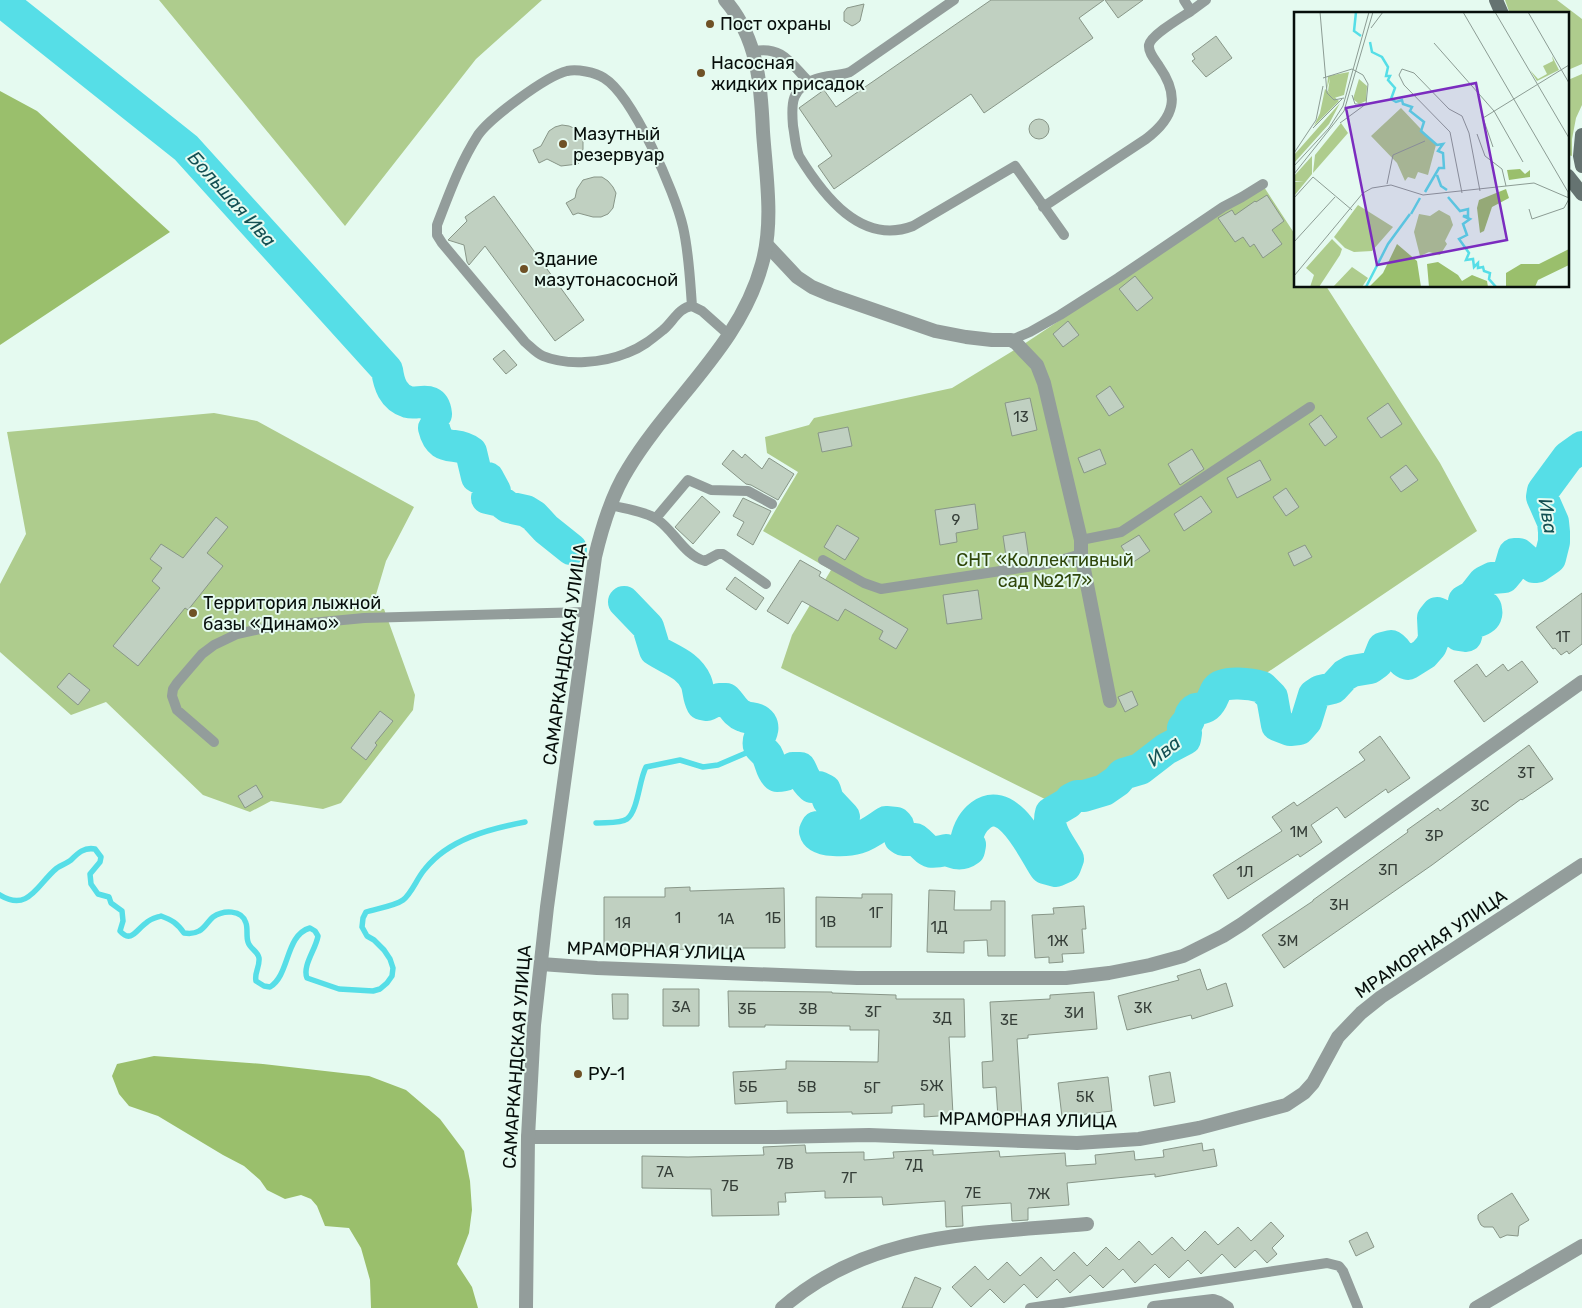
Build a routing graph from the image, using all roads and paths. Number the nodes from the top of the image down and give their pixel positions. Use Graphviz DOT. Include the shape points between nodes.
graph roads {
  1 [pos="725,0"];
  2 [pos="954,0"];
  3 [pos="1184,0"];
  4 [pos="1206,0"];
  5 [pos="1496,0"];
  6 [pos="1191,11"];
  7 [pos="1501,12"];
  8 [pos="754,51"];
  9 [pos="809,82"];
  10 [pos="1582,135"];
  11 [pos="1582,166"];
  12 [pos="1570,179"];
  13 [pos="1263,184"];
  14 [pos="1582,194"];
  15 [pos="1043,206"];
  16 [pos="1064,235"];
  17 [pos="767,245"];
  18 [pos="692,306"];
  19 [pos="729,335"];
  20 [pos="1011,340"];
  21 [pos="1310,407"];
  22 [pos="772,504"];
  23 [pos="610,506"];
  24 [pos="656,518"];
  25 [pos="1081,547"];
  26 [pos="823,560"];
  27 [pos="766,584"];
  28 [pos="587,612"];
  29 [pos="1582,682"];
  30 [pos="1110,701"];
  31 [pos="214,742"];
  32 [pos="1582,865"];
  33 [pos="540,964"];
  34 [pos="528,1137"];
  35 [pos="1087,1224"];
  36 [pos="1582,1246"];
  37 [pos="526,1308"];
  38 [pos="782,1308"];
  39 [pos="1030,1308"];
  40 [pos="1154,1308"];
  41 [pos="1226,1308"];
  42 [pos="1358,1308"];
  43 [pos="1476,1308"];
  1 -- 8 [label="street, САМАРКАНДСКАЯ УЛИЦА" via="742,24"];
  2 -- 9 [label="lane" via="850,72"];
  3 -- 6 [label="lane"];
  4 -- 6 [label="lane"];
  5 -- 7 [label="main road"];
  6 -- 15 [label="lane" via="1149,44 1172,97 1171,109 1161,126"];
  8 -- 9 [label="lane" via="778,52"];
  8 -- 17 [label="street, САМАРКАНДСКАЯ УЛИЦА" via="761,100"];
  9 -- 15 [label="lane" via="792,101 796,148 831,202 852,218 891,231 906,229 1015,166"];
  10 -- 11 [label="main road"];
  12 -- 14 [label="main road"];
  13 -- 20 [label="lane" via="1068,310"];
  15 -- 16 [label="lane"];
  17 -- 19 [label="street, САМАРКАНДСКАЯ УЛИЦА" via="755,285"];
  17 -- 20 [label="street" via="797,277 839,298 934,331 966,338"];
  18 -- 18 [label="lane" via="683,309 643,345 616,357 569,361 550,358 533,349 437,235 437,225 459,169 479,134 543,82 566,72 602,76 613,84 633,112 678,206 688,252"];
  18 -- 19 [label="lane"];
  19 -- 23 [label="street, САМАРКАНДСКАЯ УЛИЦА" via="638,453"];
  20 -- 25 [label="street" via="1037,364 1044,383"];
  21 -- 25 [label="lane" via="1121,532"];
  22 -- 24 [label="lane" via="748,491 711,490 688,480"];
  23 -- 24 [label="lane"];
  23 -- 28 [label="street, САМАРКАНДСКАЯ УЛИЦА" via="595,558"];
  24 -- 27 [label="lane" via="700,559 705,561 723,554"];
  25 -- 26 [label="lane" via="1048,564 881,589"];
  25 -- 30 [label="street"];
  28 -- 31 [label="lane" via="364,618 269,627 237,634 202,654 173,689 177,710"];
  28 -- 33 [label="street, САМАРКАНДСКАЯ УЛИЦА"];
  29 -- 33 [label="street, МРАМОРНАЯ УЛИЦА" via="1242,924 1197,950 1150,965 1089,976 1036,979 857,978"];
  32 -- 34 [label="street, МРАМОРНАЯ УЛИЦА" via="1361,1013 1338,1037 1304,1093 1286,1105 1200,1128 1139,1139 1077,1143 869,1135"];
  33 -- 34 [label="street, САМАРКАНДСКАЯ УЛИЦА"];
  34 -- 37 [label="street, САМАРКАНДСКАЯ УЛИЦА"];
  35 -- 38 [label="street" via="944,1237 894,1248 833,1272"];
  36 -- 43 [label="street"];
  39 -- 42 [label="lane" via="1327,1263 1339,1266 1343,1271"];
  40 -- 41 [label="street" via="1204,1302 1219,1303"];
}
